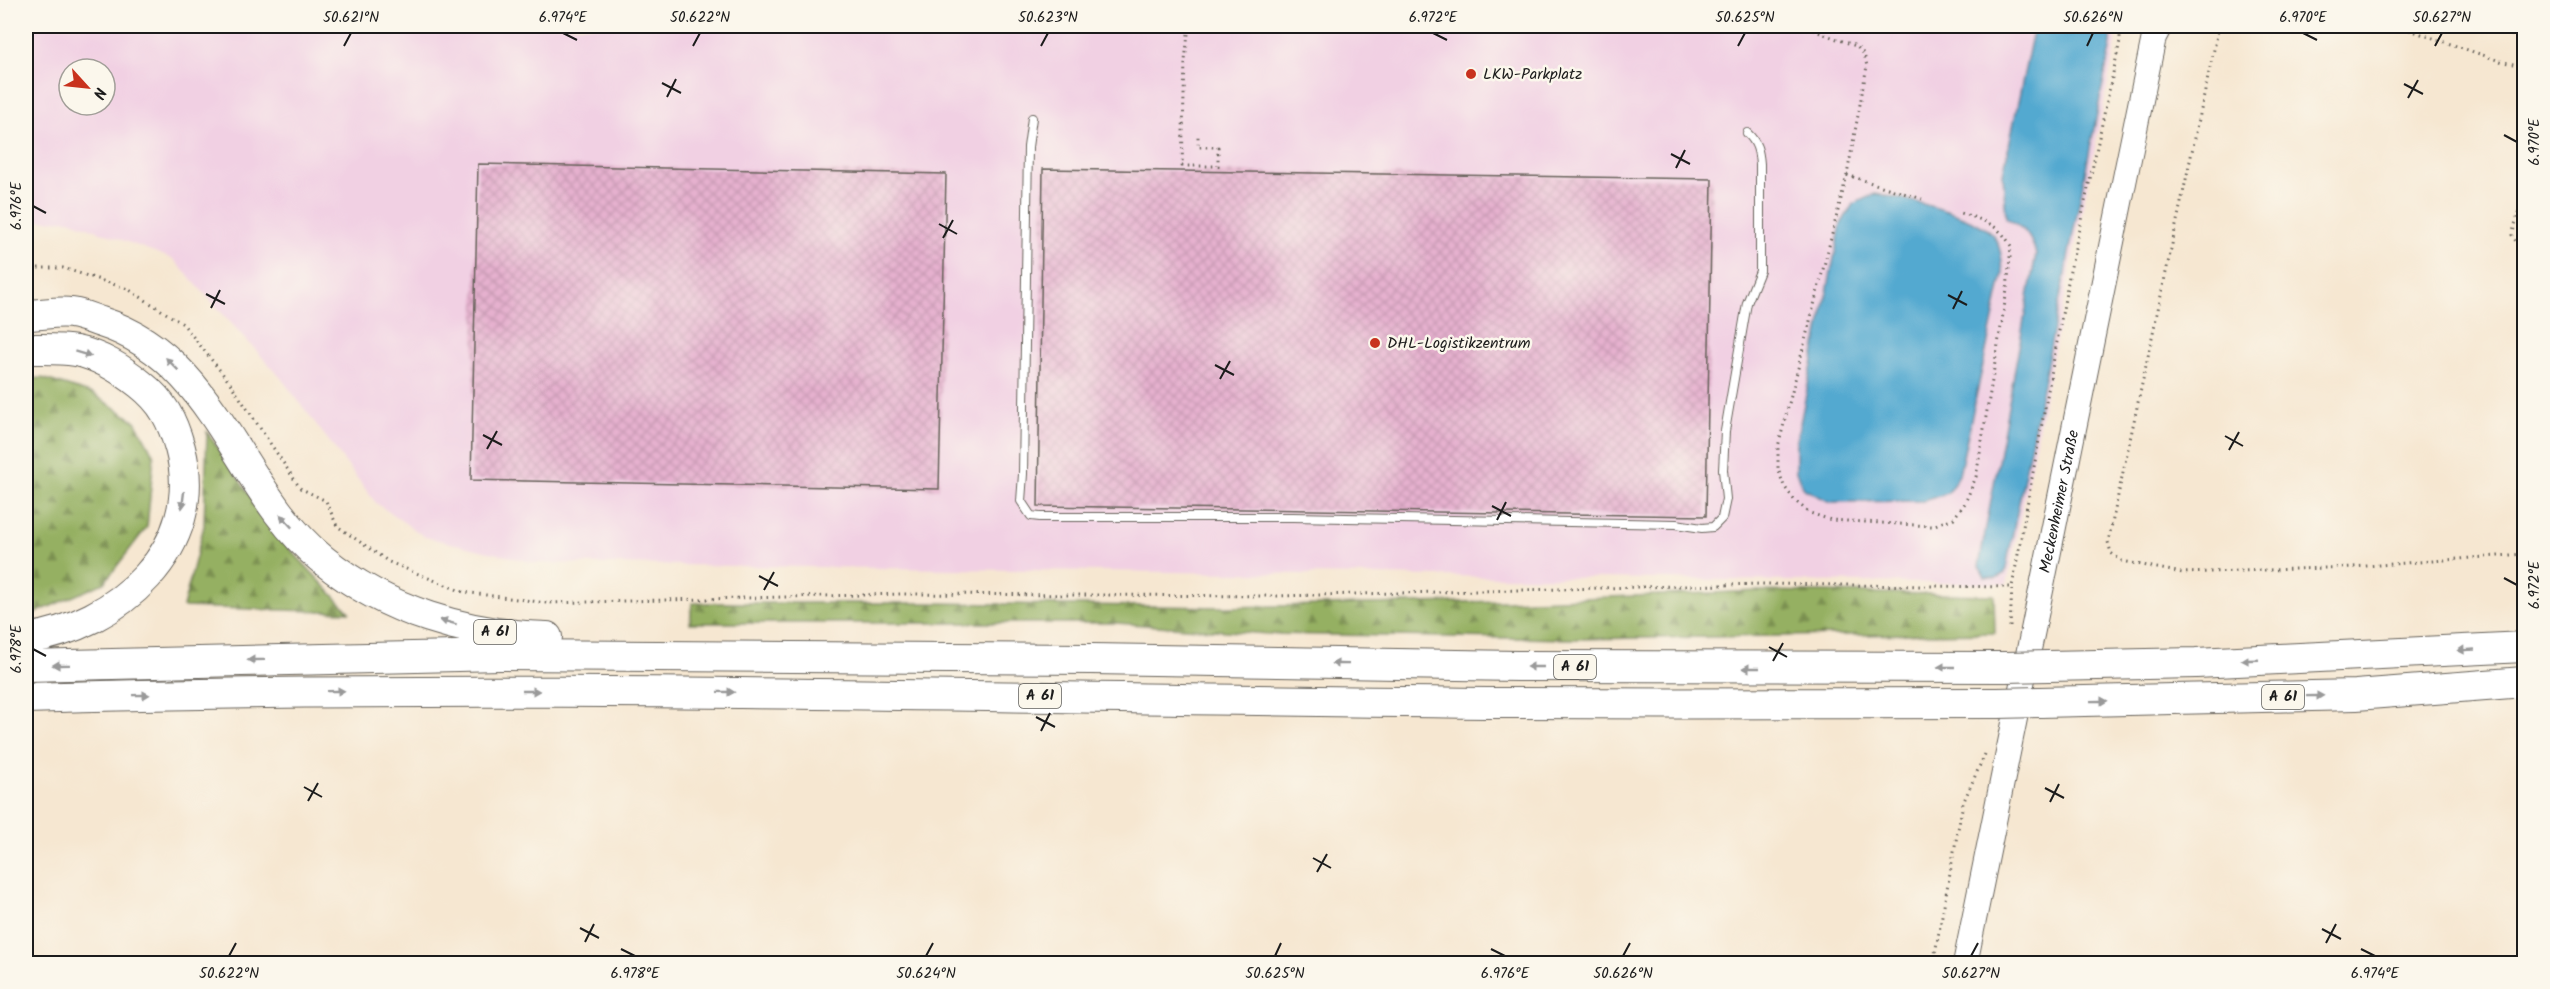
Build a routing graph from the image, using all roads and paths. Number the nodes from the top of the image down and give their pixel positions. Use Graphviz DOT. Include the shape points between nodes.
graph roads {
  1 [pos="1802,26"];
  2 [pos="2120,26"];
  3 [pos="2219,26"];
  4 [pos="2398,26"];
  5 [pos="2489,26"];
  6 [pos="2156,29"];
  7 [pos="1188,34"];
  8 [pos="2524,40"];
  9 [pos="2524,53"];
  10 [pos="2522,65"];
  11 [pos="1032,118"];
  12 [pos="1747,133"];
  13 [pos="1198,134"];
  14 [pos="1846,175"];
  15 [pos="2524,194"];
  16 [pos="1922,199"];
  17 [pos="1958,212"];
  18 [pos="2524,246"];
  19 [pos="26,267"];
  20 [pos="26,315"];
  21 [pos="26,349"];
  22 [pos="2524,554"];
  23 [pos="2012,587"];
  24 [pos="2010,628"];
  25 [pos="26,639"];
  26 [pos="2524,647"];
  27 [pos="1092,659"];
  28 [pos="26,666"];
  29 [pos="2524,682"];
  30 [pos="26,698"];
  31 [pos="1989,744"];
  32 [pos="2524,955"];
  33 [pos="1933,963"];
  34 [pos="1965,963"];
  35 [pos="2522,963"];
  1 -- 14 [label="path" via="1856,46 1864,54 1867,66"];
  2 -- 23 [label="path"];
  3 -- 22 [label="path" via="2108,542 2111,553 2122,561 2182,573 2353,567"];
  4 -- 10 [label="path"];
  5 -- 8 [label="path"];
  6 -- 34 [label="main road, Meckenheimer Straße"];
  7 -- 13 [label="path" via="1182,166 1218,166 1218,147 1198,147"];
  9 -- 10 [label="path"];
  11 -- 12 [label="lane" via="1028,147 1020,489 1024,509 1031,516 1040,517 1351,518 1713,527 1722,518 1726,499 1725,431 1747,303 1760,271 1760,164 1758,148"];
  14 -- 16 [label="path"];
  14 -- 17 [label="path" via="1778,447 1778,470 1784,486 1810,513 1831,520 1932,526 1954,518 1969,494 1990,403 2011,246 2003,232 1987,221"];
  15 -- 18 [label="path" via="2512,235"];
  19 -- 23 [label="path" via="63,268 128,289 183,324 230,383 300,488 326,501 337,526 389,562 463,592 547,603 902,594 1277,596 1762,584"];
  27 -- 20 [label="highway, A 61, one-way" via="1012,644 524,636 415,614 367,591 322,560 278,513 198,390 164,356 122,328 71,313"];
  21 -- 25 [label="highway, one-way" via="76,351 116,365 150,392 173,422 183,462 184,502 168,548 137,588 99,615 46,636"];
  23 -- 24 [label="path"];
  26 -- 27 [label="highway, A 61, one-way, bridge" via="2218,662 2005,667 1529,667"];
  27 -- 28 [label="highway, A 61, one-way" via="500,655"];
  30 -- 29 [label="highway, A 61, one-way, bridge" via="338,691 609,691 1513,703 1998,703 2356,695"];
  31 -- 33 [label="path" via="1963,803"];
  32 -- 35 [label="path"];
}
